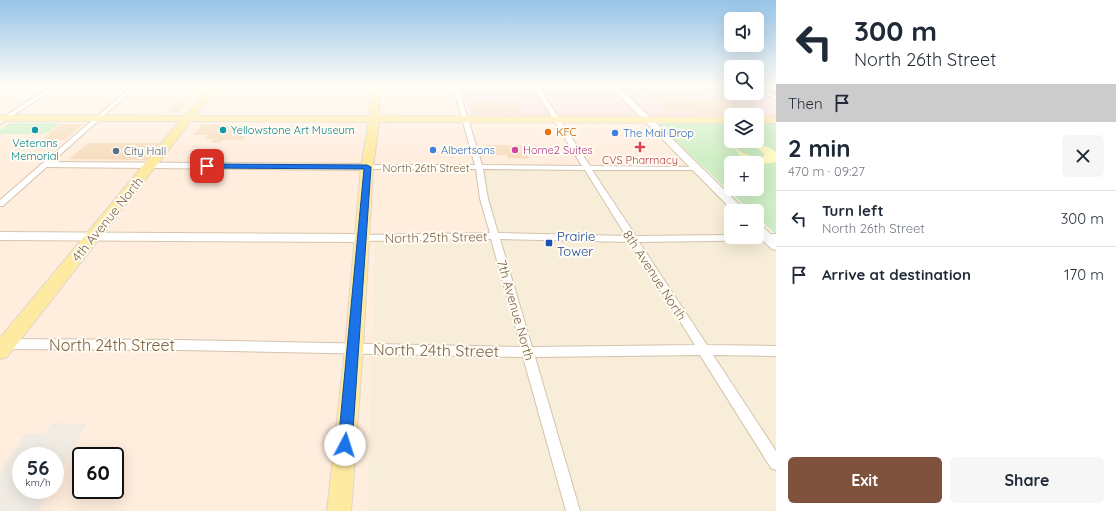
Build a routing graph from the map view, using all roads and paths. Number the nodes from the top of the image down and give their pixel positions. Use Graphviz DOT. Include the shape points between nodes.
graph roads {
  1 [pos="17,110"];
  2 [pos="110,110"];
  3 [pos="195,110"];
  4 [pos="374,110"];
  5 [pos="461,110"];
  6 [pos="550,110"];
  7 [pos="637,110"];
  8 [pos="2,119"];
  9 [pos="100,119"];
  10 [pos="188,119"];
  11 [pos="374,119"];
  12 [pos="464,120"];
  13 [pos="556,120"];
  14 [pos="647,120"];
  15 [pos="724,120"];
  16 [pos="764,120"];
  17 [pos="776,120"];
  18 [pos="35,165"];
  19 [pos="45,165"];
  20 [pos="151,166"];
  21 [pos="367,167"];
  22 [pos="479,168"];
  23 [pos="586,168"];
  24 [pos="697,168"];
  25 [pos="0,204"];
  26 [pos="733,204"];
  27 [pos="0,236"];
  28 [pos="94,236"];
  29 [pos="495,236"];
  30 [pos="771,237"];
  31 [pos="361,238"];
  32 [pos="631,239"];
  33 [pos="776,246"];
  34 [pos="2,346"];
  35 [pos="354,348"];
  36 [pos="704,350"];
  37 [pos="776,351"];
  38 [pos="528,352"];
  39 [pos="776,463"];
  40 [pos="339,511"];
  41 [pos="573,511"];
  1 -- 8 [label="street"];
  2 -- 9 [label="street"];
  3 -- 10 [label="main road, 4th Avenue North"];
  4 -- 11 [label="main road"];
  5 -- 12 [label="street, 7th Avenue North"];
  6 -- 13 [label="street, 8th Avenue North"];
  7 -- 14 [label="street"];
  8 -- 9 [label="main road"];
  9 -- 10 [label="main road"];
  9 -- 19 [label="street"];
  10 -- 11 [label="main road"];
  10 -- 20 [label="main road, 4th Avenue North"];
  11 -- 12 [label="main road"];
  11 -- 21 [label="main road"];
  12 -- 13 [label="main road"];
  12 -- 22 [label="street, 7th Avenue North"];
  13 -- 14 [label="main road"];
  13 -- 23 [label="street, 8th Avenue North"];
  14 -- 15 [label="main road"];
  14 -- 24 [label="street"];
  16 -- 17 [label="main road"];
  18 -- 19 [label="street, North 26th Street"];
  19 -- 20 [label="street, North 26th Street"];
  19 -- 25 [label="street"];
  20 -- 21 [label="street, North 26th Street"];
  20 -- 28 [label="main road, 4th Avenue North"];
  21 -- 22 [label="street, North 26th Street"];
  21 -- 31 [label="main road"];
  22 -- 23 [label="street, North 26th Street"];
  22 -- 29 [label="street, 7th Avenue North" via="484,199"];
  23 -- 24 [label="street, North 26th Street"];
  23 -- 32 [label="street, 8th Avenue North"];
  24 -- 26 [label="street"];
  27 -- 28 [label="street, North 25th Street"];
  28 -- 31 [label="street, North 25th Street"];
  28 -- 34 [label="main road, 4th Avenue North"];
  29 -- 31 [label="street, North 25th Street"];
  29 -- 32 [label="street, North 25th Street"];
  29 -- 38 [label="street, 7th Avenue North"];
  30 -- 32 [label="street, North 25th Street"];
  30 -- 33 [label="street"];
  31 -- 35 [label="main road"];
  32 -- 36 [label="street, 8th Avenue North"];
  34 -- 35 [label="street, North 24th Street"];
  35 -- 38 [label="street, North 24th Street"];
  35 -- 40 [label="main road"];
  36 -- 37 [label="street, North 24th Street"];
  36 -- 38 [label="street, North 24th Street"];
  36 -- 39 [label="street, 8th Avenue North"];
  38 -- 41 [label="street, 7th Avenue North"];
}
